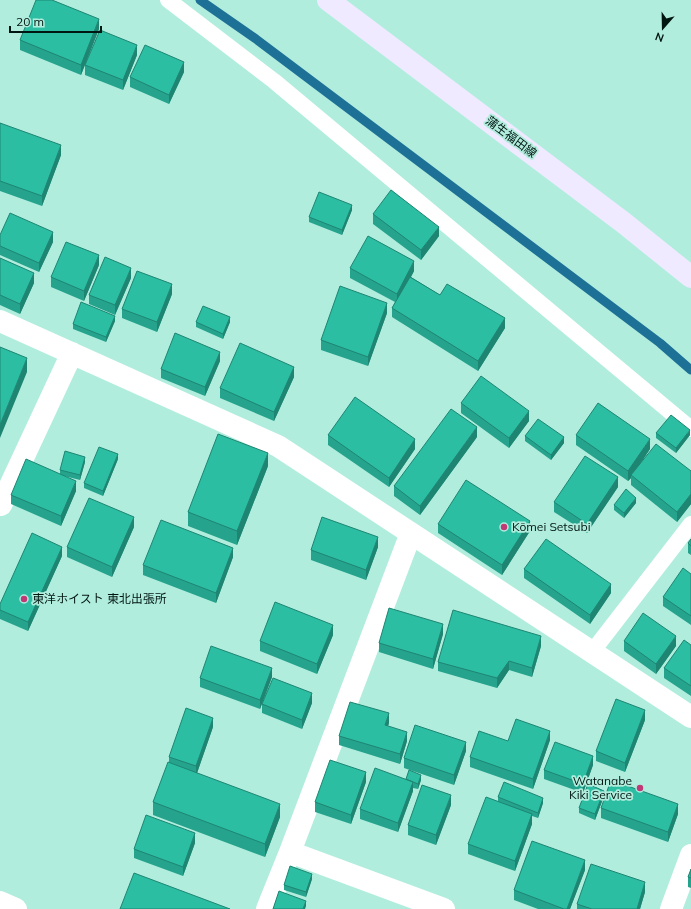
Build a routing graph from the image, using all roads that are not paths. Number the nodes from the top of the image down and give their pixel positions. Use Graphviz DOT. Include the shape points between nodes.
graph roads {
  1 [pos="168,0"];
  2 [pos="328,0"];
  3 [pos="691,277"];
  4 [pos="0,321"];
  5 [pos="72,353"];
  6 [pos="691,429"];
  7 [pos="1,504"];
  8 [pos="691,524"];
  9 [pos="411,533"];
  10 [pos="592,652"];
  11 [pos="691,717"];
  12 [pos="290,852"];
  13 [pos="691,855"];
  14 [pos="0,902"];
  15 [pos="16,909"];
  16 [pos="267,909"];
  17 [pos="444,909"];
  18 [pos="671,909"];
  1 -- 6 [label="lane" via="274,81"];
  2 -- 3 [label="main road, 蒲生福田線" via="624,223"];
  4 -- 5 [label="street"];
  5 -- 7 [label="street"];
  5 -- 9 [label="street" via="278,446"];
  8 -- 10 [label="lane"];
  9 -- 10 [label="street"];
  9 -- 12 [label="street"];
  10 -- 11 [label="street"];
  12 -- 16 [label="street"];
  12 -- 17 [label="street"];
  13 -- 18 [label="street"];
  14 -- 15 [label="street"];
}
